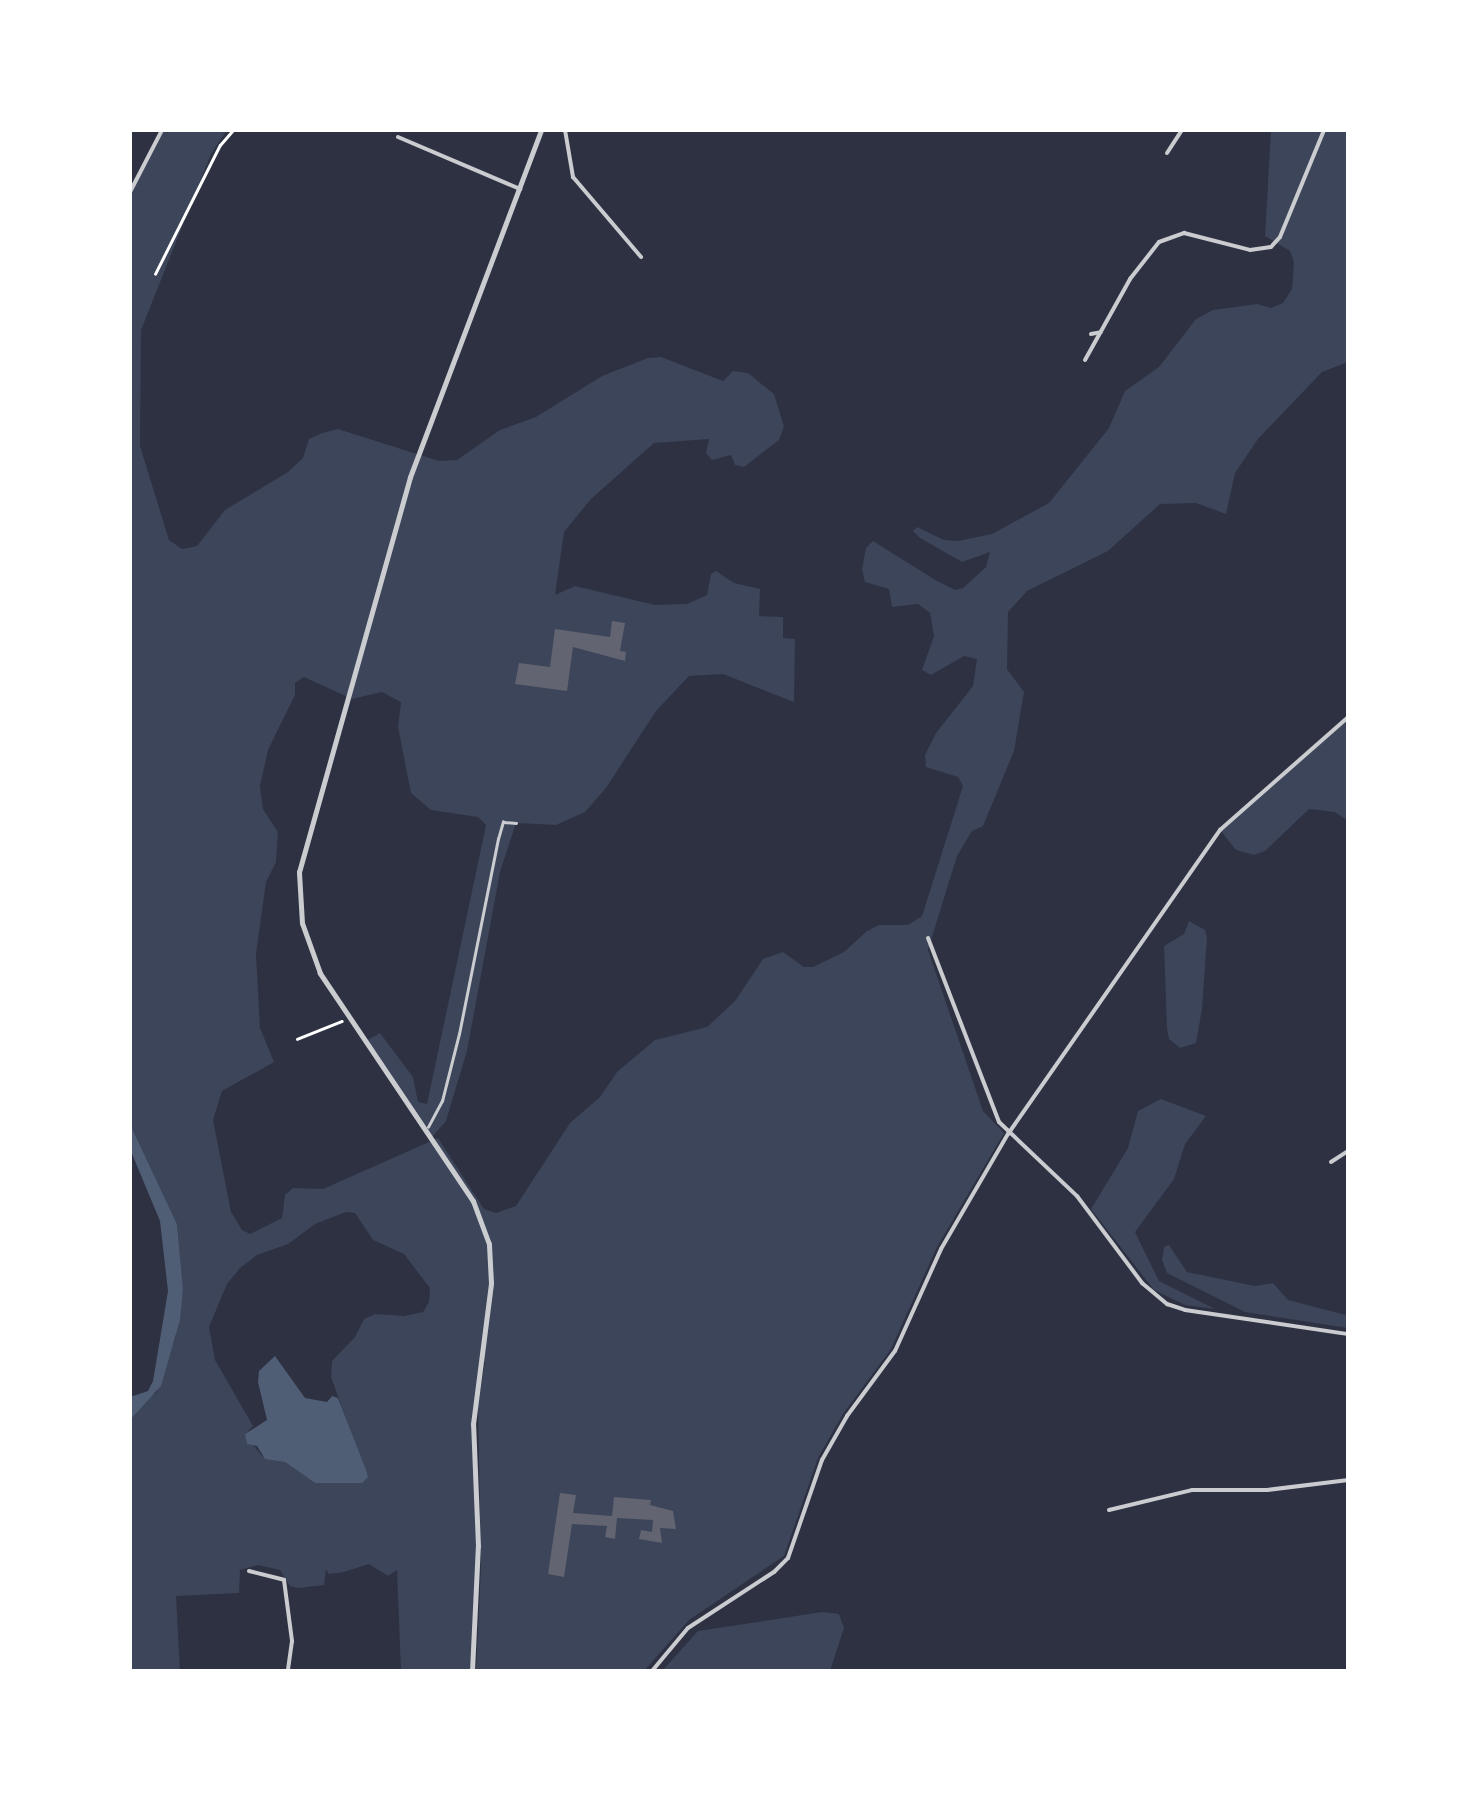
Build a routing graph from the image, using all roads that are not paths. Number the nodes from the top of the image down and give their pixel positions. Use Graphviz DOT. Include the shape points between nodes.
graph roads {
  1 [pos="162,130"];
  2 [pos="540,130"];
  3 [pos="565,130"];
  4 [pos="1182,130"];
  5 [pos="1324,130"];
  6 [pos="398,137"];
  7 [pos="1167,153"];
  8 [pos="520,188"];
  9 [pos="130,192"];
  10 [pos="641,257"];
  11 [pos="1101,332"];
  12 [pos="1092,334"];
  13 [pos="1085,360"];
  14 [pos="1348,717"];
  15 [pos="516,823"];
  16 [pos="928,938"];
  17 [pos="427,1128"];
  18 [pos="1008,1134"];
  19 [pos="1348,1151"];
  20 [pos="1331,1162"];
  21 [pos="1348,1334"];
  22 [pos="1348,1480"];
  23 [pos="1109,1510"];
  24 [pos="249,1571"];
  25 [pos="288,1671"];
  26 [pos="472,1671"];
  27 [pos="652,1671"];
  1 -- 9 [label="street"];
  2 -- 8 [label="street"];
  3 -- 10 [label="street" via="573,177"];
  4 -- 7 [label="street"];
  5 -- 11 [label="street" via="1271,246 1250,250 1184,232 1171,236 1151,248"];
  6 -- 8 [label="street"];
  8 -- 17 [label="street" via="410,477 299,872 309,947 348,1018"];
  11 -- 12 [label="street"];
  11 -- 13 [label="street"];
  14 -- 18 [label="street" via="1220,830"];
  15 -- 17 [label="lane" via="503,822 498,839 459,1034 442,1102"];
  16 -- 18 [label="street" via="984,1093"];
  17 -- 26 [label="street" via="473,1200 492,1261 473,1424 478,1546"];
  18 -- 21 [label="street" via="1077,1196 1142,1283 1167,1304"];
  18 -- 27 [label="street" via="942,1249 895,1351 822,1460 788,1558 688,1628"];
  19 -- 20 [label="street"];
  22 -- 23 [label="street" via="1192,1490"];
  24 -- 25 [label="street" via="284,1580 292,1641"];
}
